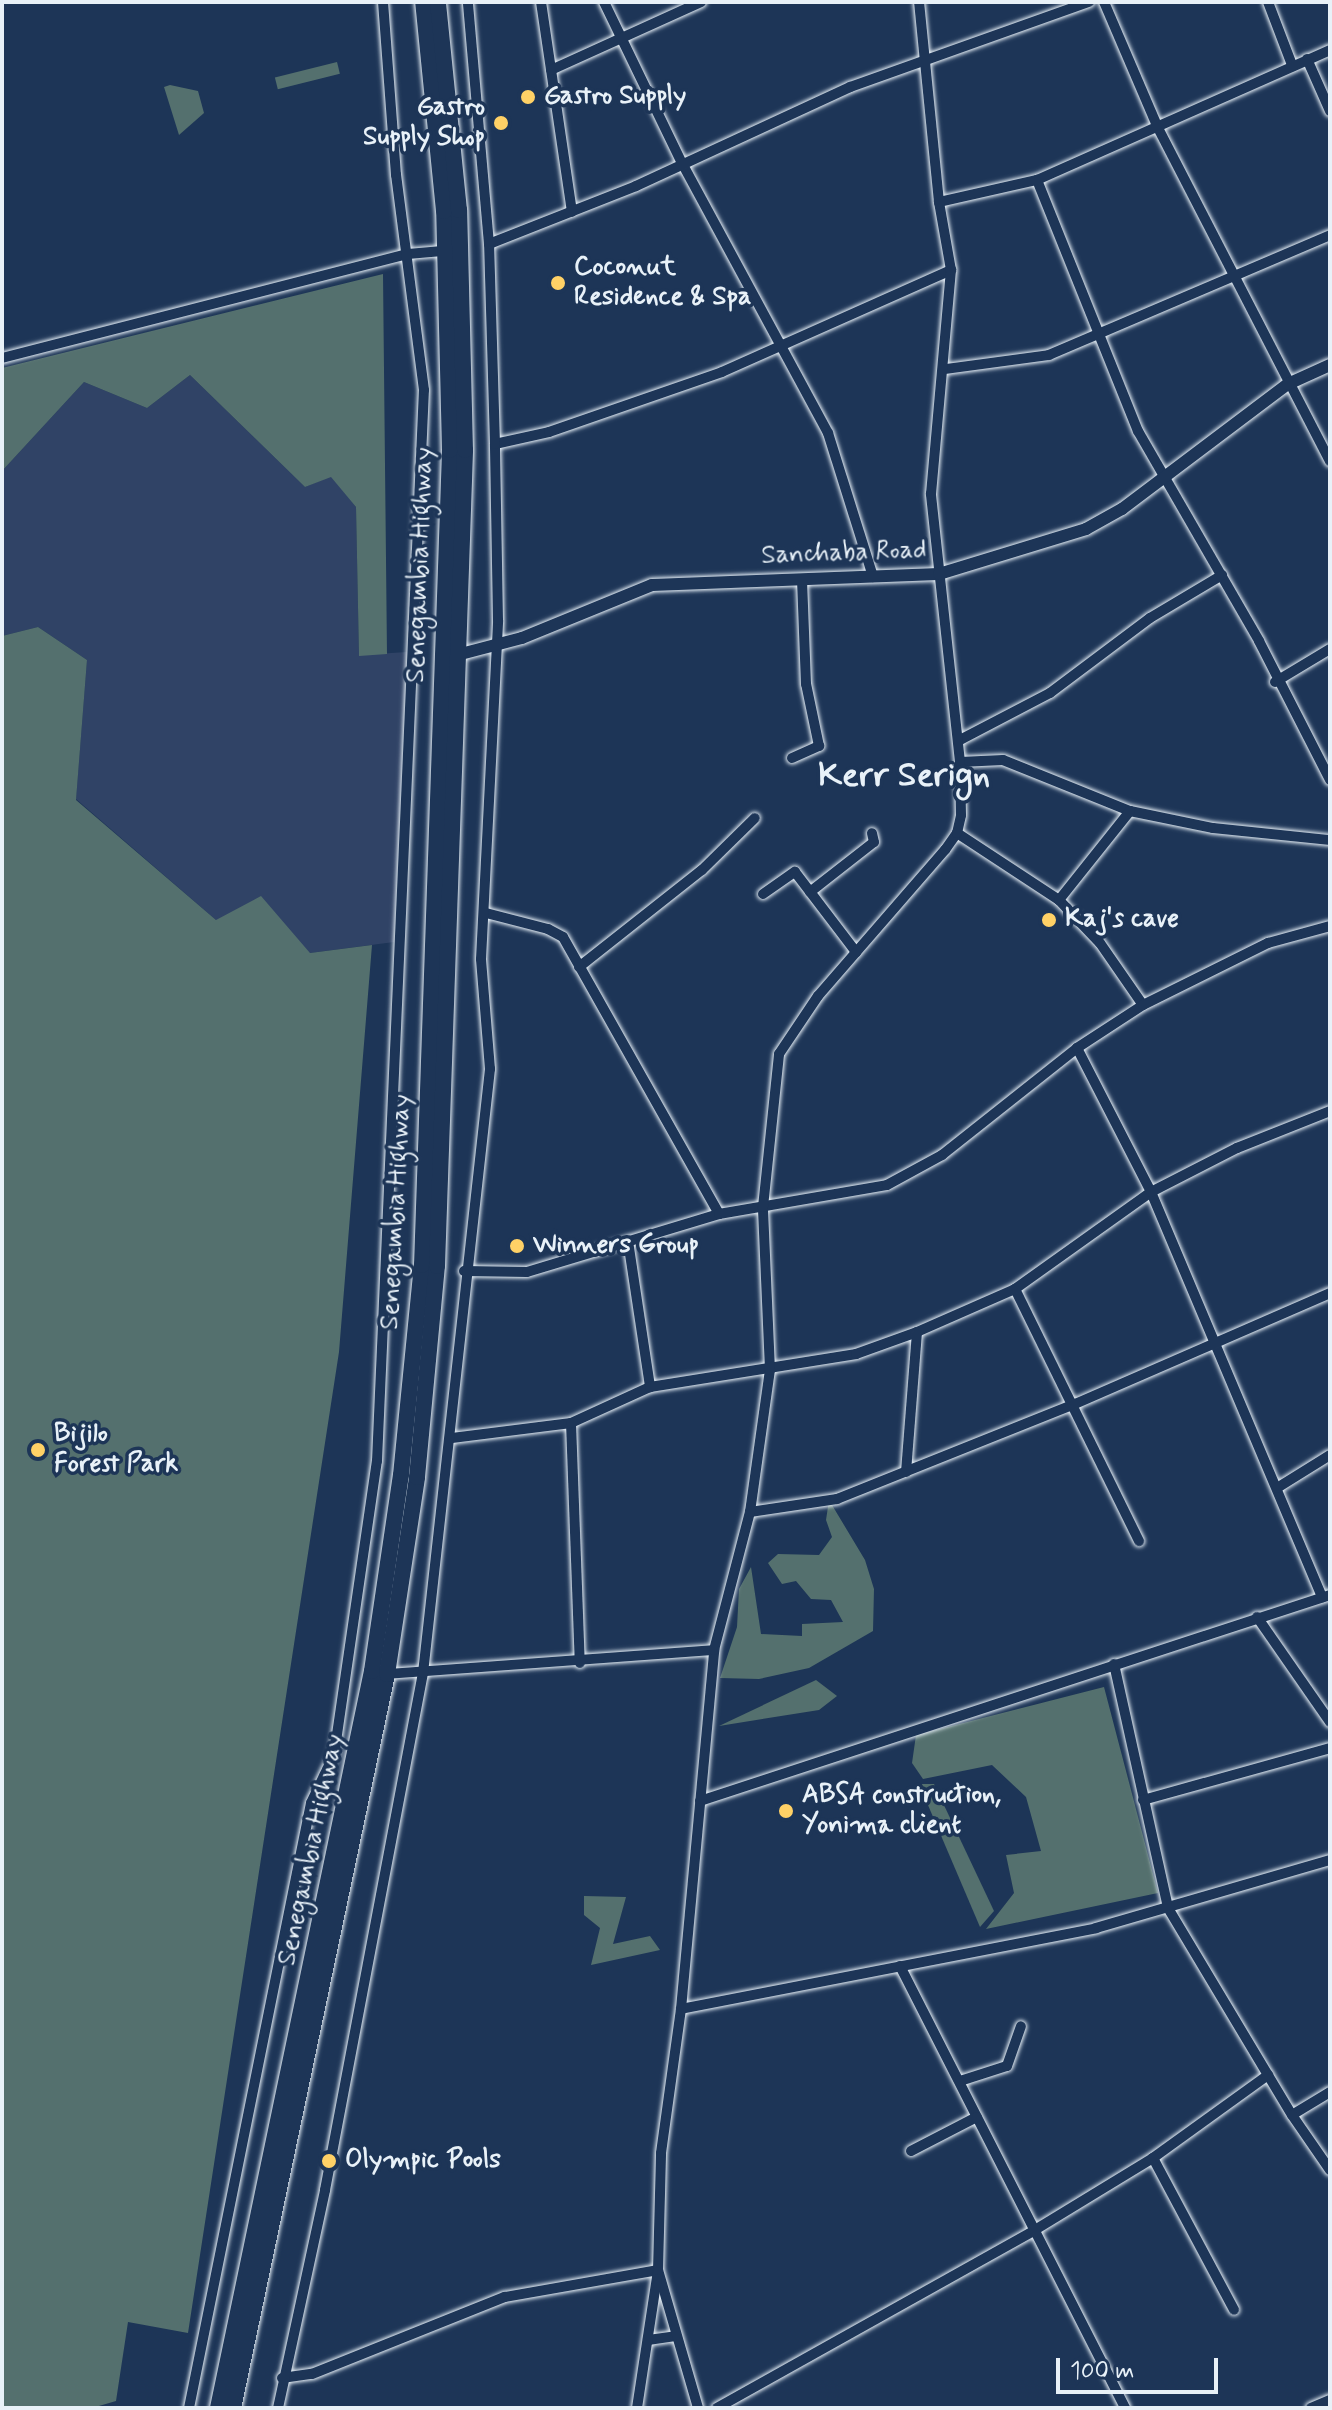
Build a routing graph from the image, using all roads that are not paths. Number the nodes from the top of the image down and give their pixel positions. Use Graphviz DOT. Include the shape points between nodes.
graph roads {
  1 [pos="383,2"];
  2 [pos="423,2"];
  3 [pos="438,2"];
  4 [pos="468,2"];
  5 [pos="541,2"];
  6 [pos="604,2"];
  7 [pos="701,2"];
  8 [pos="919,2"];
  9 [pos="1089,2"];
  10 [pos="1104,2"];
  11 [pos="1268,2"];
  12 [pos="620,40"];
  13 [pos="1330,50"];
  14 [pos="924,58"];
  15 [pos="1307,59"];
  16 [pos="1292,65"];
  17 [pos="551,70"];
  18 [pos="1330,111"];
  19 [pos="1158,128"];
  20 [pos="682,163"];
  21 [pos="1037,180"];
  22 [pos="939,202"];
  23 [pos="572,212"];
  24 [pos="1330,235"];
  25 [pos="489,244"];
  26 [pos="445,251"];
  27 [pos="408,254"];
  28 [pos="951,270"];
  29 [pos="1235,279"];
  30 [pos="1098,337"];
  31 [pos="782,345"];
  32 [pos="2,358"];
  33 [pos="1330,365"];
  34 [pos="946,369"];
  35 [pos="1288,384"];
  36 [pos="495,444"];
  37 [pos="1330,461"];
  38 [pos="1166,477"];
  39 [pos="939,574"];
  40 [pos="1222,575"];
  41 [pos="873,577"];
  42 [pos="802,580"];
  43 [pos="495,646"];
  44 [pos="1330,649"];
  45 [pos="457,655"];
  46 [pos="1275,682"];
  47 [pos="958,741"];
  48 [pos="792,758"];
  49 [pos="960,762"];
  50 [pos="1330,780"];
  51 [pos="1130,811"];
  52 [pos="755,818"];
  53 [pos="872,833"];
  54 [pos="957,833"];
  55 [pos="1330,840"];
  56 [pos="810,892"];
  57 [pos="763,894"];
  58 [pos="1059,900"];
  59 [pos="486,913"];
  60 [pos="1330,926"];
  61 [pos="856,952"];
  62 [pos="579,967"];
  63 [pos="1143,1005"];
  64 [pos="1077,1048"];
  65 [pos="1330,1111"];
  66 [pos="1151,1192"];
  67 [pos="763,1207"];
  68 [pos="719,1214"];
  69 [pos="628,1241"];
  70 [pos="464,1271"];
  71 [pos="1015,1289"];
  72 [pos="1330,1293"];
  73 [pos="917,1332"];
  74 [pos="1214,1343"];
  75 [pos="770,1370"];
  76 [pos="650,1387"];
  77 [pos="1075,1404"];
  78 [pos="571,1423"];
  79 [pos="452,1438"];
  80 [pos="1330,1455"];
  81 [pos="906,1472"];
  82 [pos="1277,1488"];
  83 [pos="750,1512"];
  84 [pos="1139,1541"];
  85 [pos="1326,1596"];
  86 [pos="1257,1617"];
  87 [pos="714,1650"];
  88 [pos="580,1663"];
  89 [pos="1114,1664"];
  90 [pos="423,1673"];
  91 [pos="387,1674"];
  92 [pos="1330,1722"];
  93 [pos="1330,1748"];
  94 [pos="1143,1800"];
  95 [pos="700,1801"];
  96 [pos="1330,1860"];
  97 [pos="1168,1908"];
  98 [pos="900,1966"];
  99 [pos="681,2009"];
  100 [pos="1021,2026"];
  101 [pos="1268,2075"];
  102 [pos="960,2081"];
  103 [pos="1330,2092"];
  104 [pos="1292,2115"];
  105 [pos="977,2117"];
  106 [pos="911,2151"];
  107 [pos="1153,2158"];
  108 [pos="1330,2170"];
  109 [pos="1035,2230"];
  110 [pos="658,2270"];
  111 [pos="1234,2310"];
  112 [pos="676,2336"];
  113 [pos="648,2340"];
  114 [pos="282,2378"];
  115 [pos="1330,2400"];
  116 [pos="189,2408"];
  117 [pos="218,2408"];
  118 [pos="233,2408"];
  119 [pos="278,2408"];
  120 [pos="637,2408"];
  121 [pos="698,2408"];
  122 [pos="717,2408"];
  123 [pos="1125,2408"];
  124 [pos="1311,2408"];
  1 -- 27 [label="street"];
  2 -- 26 [label="main road, Senegambia Highway"];
  3 -- 45 [label="main road, Senegambia Highway" via="460,237 465,450"];
  4 -- 25 [label="street"];
  5 -- 17 [label="street"];
  6 -- 12 [label="street"];
  7 -- 12 [label="street"];
  8 -- 14 [label="street"];
  9 -- 14 [label="street"];
  10 -- 19 [label="street"];
  11 -- 16 [label="street"];
  12 -- 17 [label="street"];
  12 -- 20 [label="street"];
  13 -- 15 [label="street"];
  14 -- 20 [label="street"];
  14 -- 22 [label="street"];
  15 -- 16 [label="street"];
  15 -- 18 [label="street"];
  16 -- 19 [label="street"];
  17 -- 23 [label="street"];
  19 -- 21 [label="street"];
  19 -- 29 [label="street"];
  20 -- 23 [label="street"];
  20 -- 31 [label="street"];
  21 -- 22 [label="street"];
  21 -- 30 [label="street"];
  22 -- 28 [label="street"];
  23 -- 25 [label="street"];
  24 -- 29 [label="street"];
  25 -- 36 [label="street"];
  26 -- 27 [label="street"];
  26 -- 117 [label="main road, Senegambia Highway" via="450,450 439,811 422,1265 407,1431 347,1805"];
  27 -- 32 [label="street"];
  27 -- 116 [label="street" via="424,390 377,1461 334,1755 311,1803"];
  28 -- 31 [label="street"];
  28 -- 34 [label="street"];
  29 -- 30 [label="street"];
  29 -- 35 [label="street"];
  30 -- 34 [label="street" via="1049,355"];
  30 -- 38 [label="street" via="1138,431"];
  31 -- 36 [label="street" via="722,372 549,432"];
  31 -- 41 [label="street" via="828,433"];
  33 -- 35 [label="street, Sanchaba Road"];
  34 -- 39 [label="street" via="932,462"];
  35 -- 37 [label="street"];
  35 -- 38 [label="street, Sanchaba Road"];
  36 -- 43 [label="street"];
  38 -- 39 [label="street, Sanchaba Road" via="1086,529"];
  38 -- 40 [label="street"];
  39 -- 41 [label="street, Sanchaba Road"];
  39 -- 47 [label="street"];
  40 -- 46 [label="street"];
  40 -- 47 [label="street" via="1150,618 1050,693"];
  41 -- 42 [label="street, Sanchaba Road"];
  42 -- 43 [label="street, Sanchaba Road" via="652,585"];
  42 -- 48 [label="street" via="806,684 819,746"];
  43 -- 45 [label="street, Sanchaba Road"];
  43 -- 59 [label="street"];
  44 -- 46 [label="street"];
  45 -- 91 [label="main road, Senegambia Highway" via="437,1266 417,1477"];
  46 -- 50 [label="street"];
  47 -- 49 [label="street"];
  49 -- 51 [label="street" via="1003,760"];
  49 -- 54 [label="street"];
  51 -- 55 [label="street" via="1213,828"];
  51 -- 58 [label="street"];
  52 -- 62 [label="street" via="702,870"];
  53 -- 56 [label="street" via="874,842"];
  54 -- 58 [label="street"];
  54 -- 61 [label="street"];
  56 -- 57 [label="street" via="795,872"];
  56 -- 61 [label="street"];
  58 -- 63 [label="street" via="1100,943"];
  59 -- 62 [label="street" via="563,937"];
  59 -- 70 [label="street" via="481,959 490,1069"];
  60 -- 63 [label="street" via="1268,943"];
  61 -- 67 [label="street" via="779,1054"];
  62 -- 68 [label="street"];
  63 -- 64 [label="street"];
  64 -- 66 [label="street"];
  64 -- 67 [label="street" via="942,1155 887,1185"];
  65 -- 66 [label="street" via="1237,1148"];
  66 -- 71 [label="street"];
  66 -- 74 [label="street"];
  67 -- 68 [label="street"];
  67 -- 75 [label="street"];
  68 -- 69 [label="street"];
  69 -- 70 [label="street" via="527,1272"];
  69 -- 76 [label="street"];
  70 -- 79 [label="street"];
  71 -- 73 [label="street"];
  71 -- 77 [label="street"];
  72 -- 74 [label="street"];
  73 -- 75 [label="street" via="856,1354"];
  73 -- 81 [label="street"];
  74 -- 77 [label="street"];
  74 -- 82 [label="street"];
  75 -- 76 [label="street"];
  75 -- 83 [label="street"];
  76 -- 78 [label="street"];
  77 -- 81 [label="street"];
  77 -- 84 [label="street"];
  78 -- 79 [label="street"];
  78 -- 88 [label="street"];
  79 -- 90 [label="street"];
  80 -- 82 [label="street"];
  81 -- 83 [label="street" via="837,1499"];
  82 -- 85 [label="street"];
  83 -- 87 [label="street"];
  85 -- 86 [label="street"];
  86 -- 89 [label="street"];
  86 -- 92 [label="street"];
  87 -- 88 [label="street"];
  87 -- 95 [label="street"];
  88 -- 90 [label="street"];
  89 -- 94 [label="street"];
  89 -- 95 [label="street"];
  90 -- 91 [label="street"];
  90 -- 114 [label="street" via="325,2190"];
  91 -- 118 [label="main road, Senegambia Highway"];
  93 -- 94 [label="street"];
  94 -- 97 [label="street"];
  95 -- 99 [label="street"];
  96 -- 97 [label="street"];
  97 -- 98 [label="street" via="1096,1928"];
  97 -- 101 [label="street"];
  98 -- 99 [label="street"];
  98 -- 102 [label="street"];
  99 -- 110 [label="street" via="660,2170"];
  100 -- 102 [label="street" via="1007,2066"];
  101 -- 104 [label="street"];
  101 -- 107 [label="street"];
  102 -- 105 [label="street"];
  103 -- 104 [label="street"];
  104 -- 108 [label="street"];
  105 -- 106 [label="street"];
  105 -- 109 [label="street"];
  107 -- 109 [label="street"];
  107 -- 111 [label="street"];
  109 -- 122 [label="street"];
  109 -- 123 [label="street"];
  110 -- 112 [label="street"];
  110 -- 113 [label="street"];
  110 -- 114 [label="street" via="505,2297 312,2374"];
  112 -- 113 [label="street"];
  112 -- 121 [label="street"];
  113 -- 120 [label="street"];
  114 -- 119 [label="street"];
  115 -- 124 [label="street"];
}
